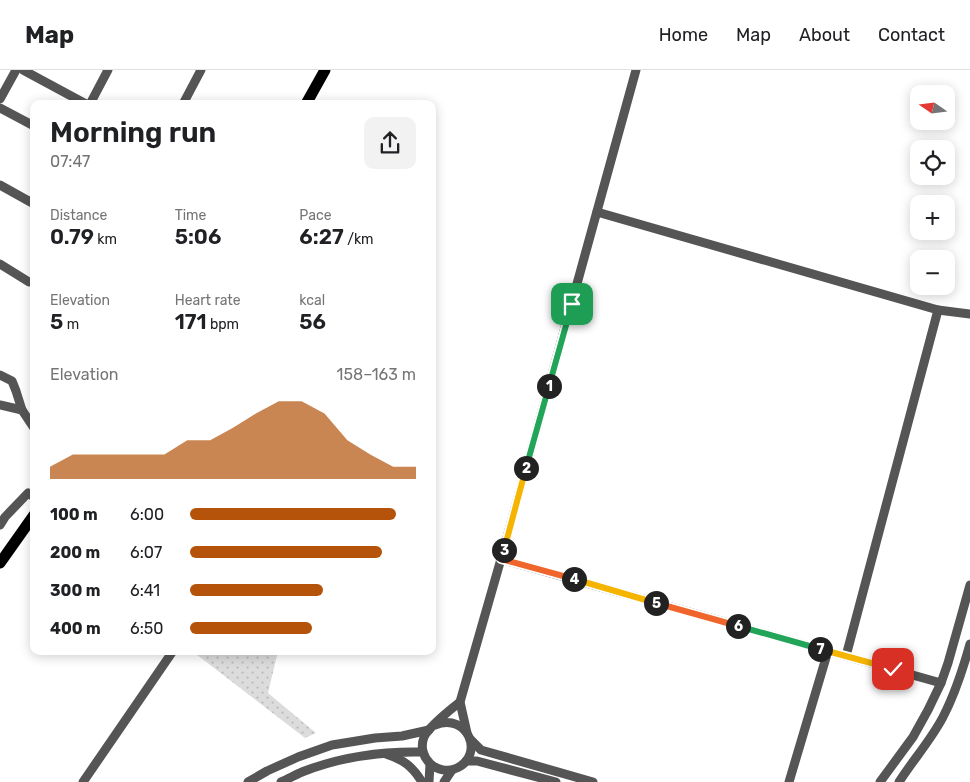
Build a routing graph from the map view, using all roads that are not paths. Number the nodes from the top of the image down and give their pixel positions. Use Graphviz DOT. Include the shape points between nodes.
graph roads {
  1 [pos="22,70"];
  2 [pos="108,70"];
  3 [pos="201,70"];
  4 [pos="325,70"];
  5 [pos="636,70"];
  6 [pos="0,99"];
  7 [pos="78,100"];
  8 [pos="92,100"];
  9 [pos="185,100"];
  10 [pos="308,100"];
  11 [pos="0,108"];
  12 [pos="30,124"];
  13 [pos="0,185"];
  14 [pos="30,202"];
  15 [pos="597,212"];
  16 [pos="0,264"];
  17 [pos="29,282"];
  18 [pos="938,310"];
  19 [pos="970,314"];
  20 [pos="0,374"];
  21 [pos="0,405"];
  22 [pos="22,410"];
  23 [pos="30,422"];
  24 [pos="30,496"];
  25 [pos="30,521"];
  26 [pos="0,525"];
  27 [pos="501,559"];
  28 [pos="0,563"];
  29 [pos="970,585"];
  30 [pos="970,644"];
  31 [pos="828,651"];
  32 [pos="170,655"];
  33 [pos="846,656"];
  34 [pos="941,683"];
  35 [pos="460,702"];
  36 [pos="432,728"];
  37 [pos="468,736"];
  38 [pos="423,752"];
  39 [pos="384,753"];
  40 [pos="466,761"];
  41 [pos="430,764"];
  42 [pos="452,770"];
  43 [pos="83,782"];
  44 [pos="248,782"];
  45 [pos="281,782"];
  46 [pos="422,782"];
  47 [pos="429,782"];
  48 [pos="444,782"];
  49 [pos="556,782"];
  50 [pos="593,782"];
  51 [pos="788,782"];
  52 [pos="880,782"];
  53 [pos="899,782"];
  1 -- 6 [label="street"];
  1 -- 7 [label="street"];
  2 -- 8 [label="street"];
  3 -- 9 [label="street"];
  4 -- 10 [label="main road"];
  5 -- 15 [label="street"];
  11 -- 12 [label="street"];
  13 -- 14 [label="street"];
  15 -- 18 [label="street"];
  15 -- 27 [label="street"];
  16 -- 17 [label="street"];
  18 -- 19 [label="street"];
  18 -- 33 [label="street"];
  20 -- 22 [label="street" via="12,381"];
  21 -- 22 [label="street"];
  22 -- 23 [label="street"];
  24 -- 26 [label="street" via="5,516"];
  25 -- 28 [label="main road"];
  27 -- 31 [label="street"];
  27 -- 35 [label="street"];
  29 -- 34 [label="street"];
  30 -- 53 [label="street" via="955,692 942,718"];
  31 -- 33 [label="street"];
  31 -- 51 [label="street"];
  32 -- 43 [label="street"];
  33 -- 34 [label="street"];
  34 -- 52 [label="street" via="913,737"];
  35 -- 36 [label="street"];
  35 -- 37 [label="street"];
  36 -- 37 [label="street" via="448,722 462,727"];
  36 -- 38 [label="street" via="425,736"];
  36 -- 44 [label="street" via="402,736 332,745 298,757"];
  37 -- 40 [label="street" via="471,746"];
  37 -- 50 [label="street" via="481,750"];
  38 -- 39 [label="street"];
  38 -- 41 [label="street"];
  39 -- 45 [label="street" via="335,762"];
  39 -- 46 [label="street" via="412,767"];
  40 -- 42 [label="street"];
  40 -- 49 [label="street"];
  41 -- 42 [label="street" via="444,771"];
  41 -- 47 [label="street"];
  42 -- 48 [label="street"];
}
